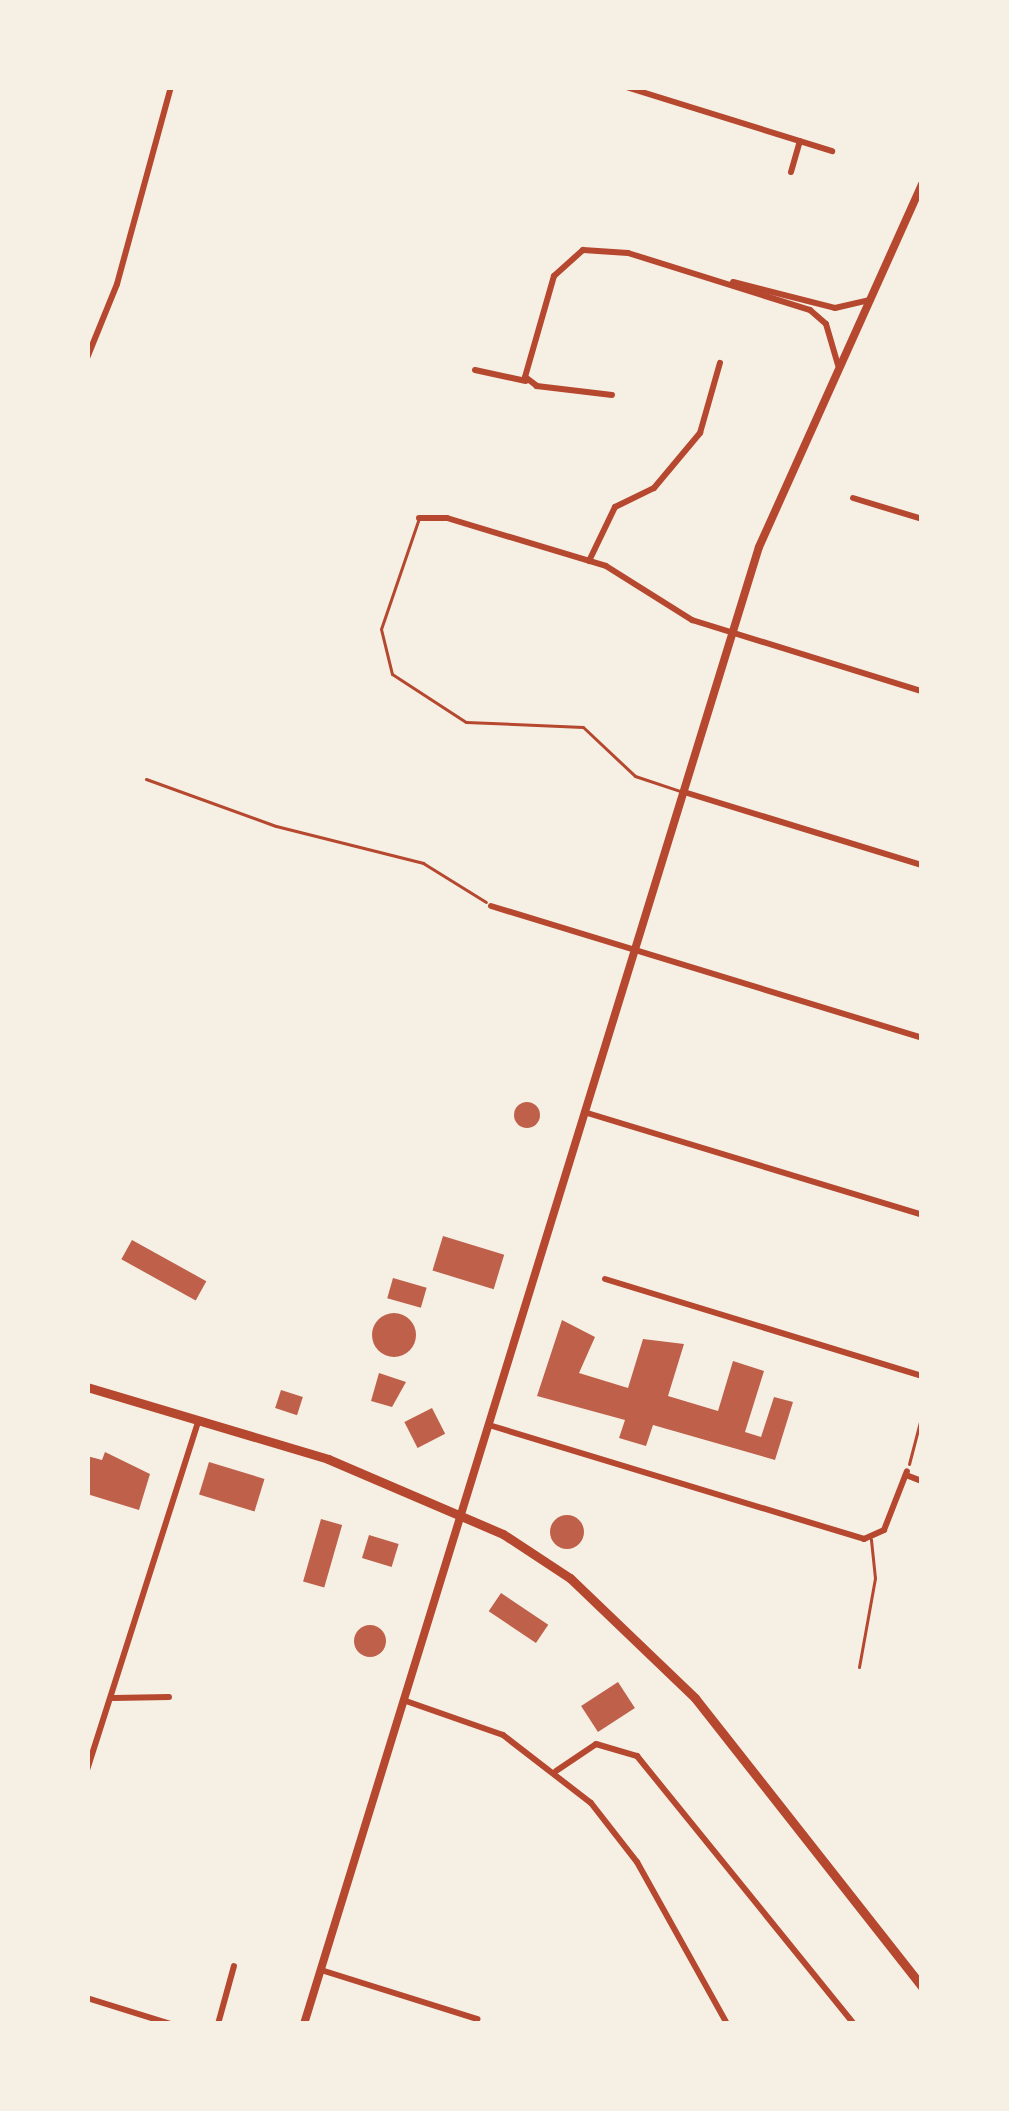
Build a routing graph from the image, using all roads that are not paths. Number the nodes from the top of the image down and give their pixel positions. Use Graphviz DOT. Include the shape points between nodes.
graph roads {
  1 [pos="171,87"];
  2 [pos="626,87"];
  3 [pos="800,141"];
  4 [pos="832,151"];
  5 [pos="791,172"];
  6 [pos="922,184"];
  7 [pos="730,283"];
  8 [pos="871,300"];
  9 [pos="90,336"];
  10 [pos="87,358"];
  11 [pos="720,363"];
  12 [pos="838,365"];
  13 [pos="475,370"];
  14 [pos="526,381"];
  15 [pos="613,395"];
  16 [pos="854,498"];
  17 [pos="419,518"];
  18 [pos="922,519"];
  19 [pos="589,561"];
  20 [pos="731,633"];
  21 [pos="922,691"];
  22 [pos="682,791"];
  23 [pos="922,865"];
  24 [pos="491,906"];
  25 [pos="634,950"];
  26 [pos="922,1038"];
  27 [pos="584,1112"];
  28 [pos="922,1215"];
  29 [pos="605,1279"];
  30 [pos="922,1376"];
  31 [pos="87,1387"];
  32 [pos="200,1420"];
  33 [pos="489,1425"];
  34 [pos="922,1481"];
  35 [pos="462,1514"];
  36 [pos="871,1539"];
  37 [pos="859,1667"];
  38 [pos="169,1697"];
  39 [pos="113,1698"];
  40 [pos="403,1700"];
  41 [pos="87,1770"];
  42 [pos="556,1771"];
  43 [pos="234,1966"];
  44 [pos="321,1970"];
  45 [pos="922,1986"];
  46 [pos="87,1998"];
  47 [pos="477,2019"];
  48 [pos="724,2023"];
  49 [pos="171,2024"];
  50 [pos="218,2024"];
  51 [pos="304,2024"];
  52 [pos="854,2024"];
  1 -- 9 [label="street" via="117,284"];
  2 -- 3 [label="street"];
  3 -- 4 [label="street"];
  3 -- 5 [label="street"];
  6 -- 8 [label="main road"];
  7 -- 8 [label="street" via="835,308"];
  7 -- 12 [label="street" via="817,314"];
  7 -- 14 [label="street" via="628,253 574,254 551,283"];
  8 -- 12 [label="main road"];
  9 -- 10 [label="street"];
  11 -- 19 [label="street" via="700,434 654,488 615,506"];
  12 -- 20 [label="main road" via="779,491"];
  13 -- 14 [label="street"];
  14 -- 15 [label="street"];
  16 -- 18 [label="street"];
  17 -- 19 [label="street" via="448,518"];
  17 -- 22 [label="lane" via="381,629 392,674 466,722 584,727 635,776"];
  19 -- 20 [label="street" via="621,572 692,620"];
  20 -- 21 [label="street"];
  20 -- 22 [label="main road"];
  22 -- 23 [label="street"];
  22 -- 25 [label="main road"];
  24 -- 25 [label="street"];
  25 -- 26 [label="street"];
  25 -- 27 [label="main road"];
  27 -- 28 [label="street"];
  27 -- 33 [label="main road"];
  29 -- 30 [label="street"];
  31 -- 32 [label="main road"];
  32 -- 35 [label="main road" via="328,1459"];
  32 -- 39 [label="street"];
  33 -- 35 [label="main road"];
  33 -- 36 [label="street"];
  34 -- 36 [label="street" via="906,1473 884,1530"];
  35 -- 40 [label="main road"];
  35 -- 45 [label="main road" via="570,1578 657,1658"];
  36 -- 37 [label="lane" via="875,1578"];
  38 -- 39 [label="street"];
  39 -- 41 [label="street"];
  40 -- 42 [label="street" via="473,1720"];
  40 -- 44 [label="main road"];
  42 -- 48 [label="street" via="627,1847"];
  42 -- 52 [label="street" via="596,1744 637,1756"];
  43 -- 50 [label="street"];
  44 -- 47 [label="street"];
  44 -- 51 [label="main road"];
  46 -- 49 [label="street"];
}
